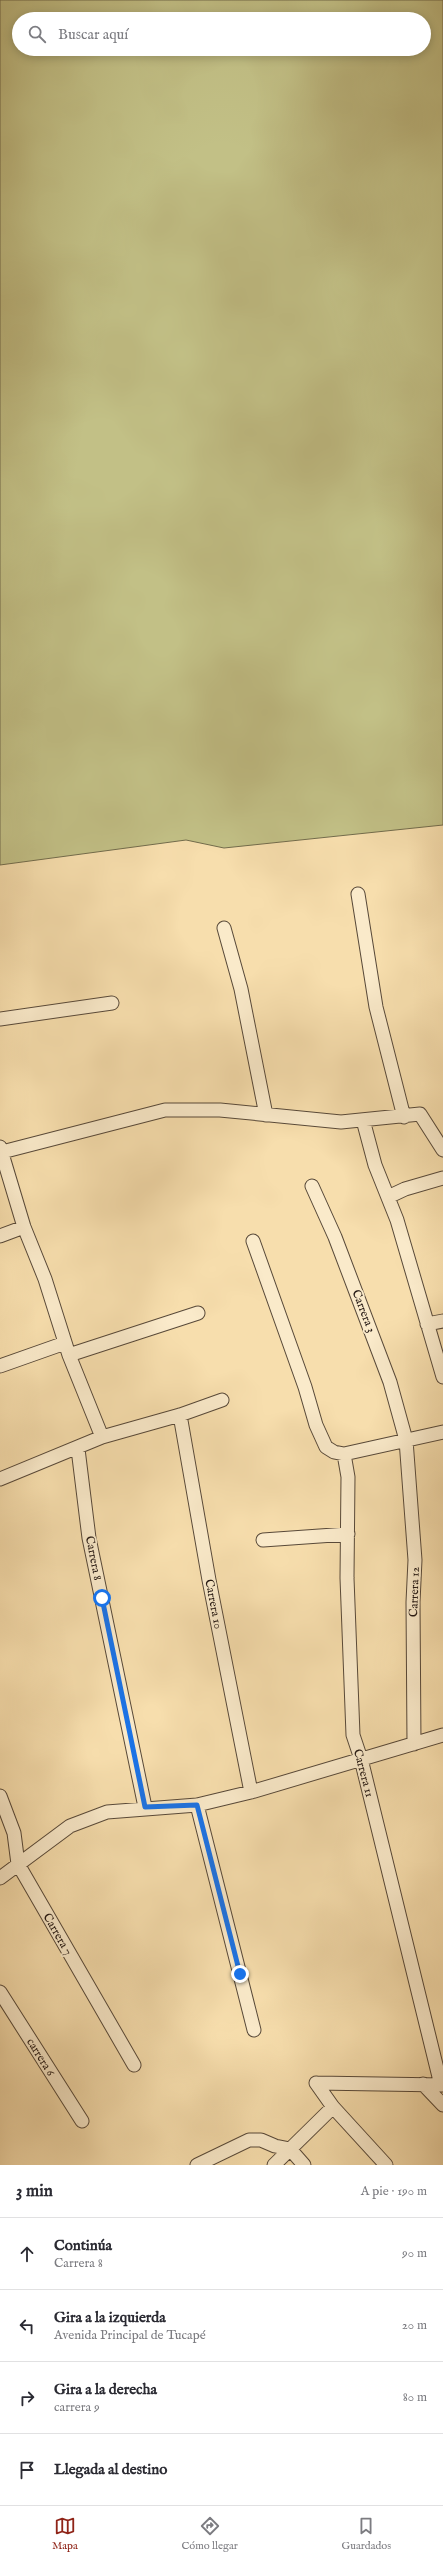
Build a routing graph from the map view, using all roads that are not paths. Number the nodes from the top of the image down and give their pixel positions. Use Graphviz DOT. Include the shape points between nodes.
graph roads {
  1 [pos="358,894"];
  2 [pos="224,928"];
  3 [pos="112,1003"];
  4 [pos="0,1019"];
  5 [pos="266,1115"];
  6 [pos="404,1117"];
  7 [pos="362,1120"];
  8 [pos="1,1150"];
  9 [pos="443,1150"];
  10 [pos="443,1178"];
  11 [pos="312,1186"];
  12 [pos="388,1197"];
  13 [pos="24,1227"];
  14 [pos="0,1236"];
  15 [pos="253,1241"];
  16 [pos="198,1313"];
  17 [pos="443,1321"];
  18 [pos="428,1324"];
  19 [pos="67,1349"];
  20 [pos="0,1366"];
  21 [pos="443,1377"];
  22 [pos="222,1400"];
  23 [pos="180,1415"];
  24 [pos="443,1432"];
  25 [pos="102,1437"];
  26 [pos="406,1440"];
  27 [pos="78,1449"];
  28 [pos="344,1454"];
  29 [pos="0,1479"];
  30 [pos="348,1534"];
  31 [pos="263,1540"];
  32 [pos="443,1735"];
  33 [pos="414,1744"];
  34 [pos="361,1759"];
  35 [pos="251,1792"];
  36 [pos="0,1796"];
  37 [pos="197,1805"];
  38 [pos="145,1807"];
  39 [pos="18,1864"];
  40 [pos="0,1878"];
  41 [pos="0,1992"];
  42 [pos="254,2030"];
  43 [pos="134,2065"];
  44 [pos="423,2084"];
  45 [pos="442,2085"];
  46 [pos="443,2105"];
  47 [pos="333,2107"];
  48 [pos="82,2121"];
  49 [pos="290,2149"];
  50 [pos="197,2165"];
  51 [pos="274,2165"];
  52 [pos="304,2165"];
  53 [pos="386,2165"];
  1 -- 6 [label="street" via="376,1007"];
  2 -- 5 [label="street" via="241,989"];
  3 -- 4 [label="street"];
  5 -- 7 [label="street" via="341,1122"];
  5 -- 8 [label="street" via="220,1110 165,1110"];
  6 -- 7 [label="street"];
  6 -- 9 [label="street" via="420,1114"];
  7 -- 12 [label="street"];
  8 -- 13 [label="street"];
  10 -- 12 [label="street"];
  11 -- 26 [label="street, Carrera 3" via="335,1237 390,1382"];
  12 -- 18 [label="street"];
  13 -- 14 [label="street"];
  13 -- 19 [label="street" via="45,1279"];
  15 -- 28 [label="street" via="316,1425 326,1447"];
  16 -- 19 [label="street"];
  17 -- 18 [label="street"];
  18 -- 21 [label="street"];
  19 -- 20 [label="street"];
  19 -- 25 [label="street"];
  22 -- 23 [label="street"];
  23 -- 25 [label="street"];
  23 -- 35 [label="street, Carrera 10" via="209,1580"];
  24 -- 26 [label="street"];
  25 -- 27 [label="street"];
  26 -- 28 [label="street"];
  26 -- 33 [label="street, Carrera 12" via="415,1560"];
  27 -- 29 [label="street"];
  27 -- 38 [label="street, Carrera 8" via="89,1538"];
  28 -- 30 [label="street, Carrera 11" via="348,1477"];
  30 -- 31 [label="street"];
  30 -- 34 [label="street, Carrera 11" via="353,1735"];
  32 -- 33 [label="street"];
  33 -- 34 [label="street"];
  34 -- 35 [label="street"];
  34 -- 45 [label="street, Carrera 11"];
  35 -- 37 [label="street"];
  36 -- 39 [label="street, Carrera 7" via="14,1833"];
  37 -- 38 [label="street"];
  37 -- 42 [label="street"];
  38 -- 39 [label="street" via="107,1812 70,1826"];
  39 -- 40 [label="street"];
  39 -- 43 [label="street, Carrera 7"];
  41 -- 48 [label="street, carrera 6"];
  44 -- 45 [label="street"];
  44 -- 46 [label="street"];
  44 -- 47 [label="street" via="316,2083"];
  47 -- 49 [label="street"];
  47 -- 53 [label="street"];
  49 -- 50 [label="street" via="261,2140 249,2140"];
  49 -- 51 [label="street"];
  49 -- 52 [label="street"];
}
